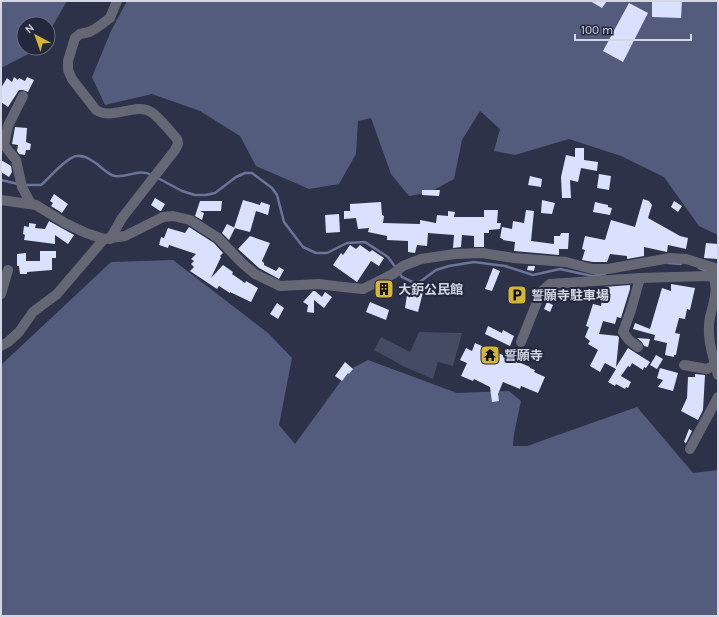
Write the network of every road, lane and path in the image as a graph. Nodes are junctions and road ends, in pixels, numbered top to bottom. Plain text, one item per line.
1 (117, 1) edge
2 (23, 96) dead end
3 (1, 200) edge
4 (31, 204) junction
5 (107, 239) junction
6 (632, 265) junction
7 (8, 270) dead end
8 (716, 273) edge
9 (638, 278) junction
10 (1, 294) edge
11 (1, 334) edge
12 (521, 342) dead end
13 (4, 344) edge
14 (638, 347) dead end
15 (684, 365) dead end
16 (717, 370) edge
17 (718, 396) edge
18 (690, 449) dead end

1 - 5 street
2 - 4 street
3 - 4 street
4 - 5 street
5 - 6 street
5 - 13 street
6 - 8 street
6 - 9 street
7 - 10 street
8 - 9 street
8 - 16 street
9 - 12 street
9 - 14 street
11 - 13 street
15 - 16 street
17 - 18 street

